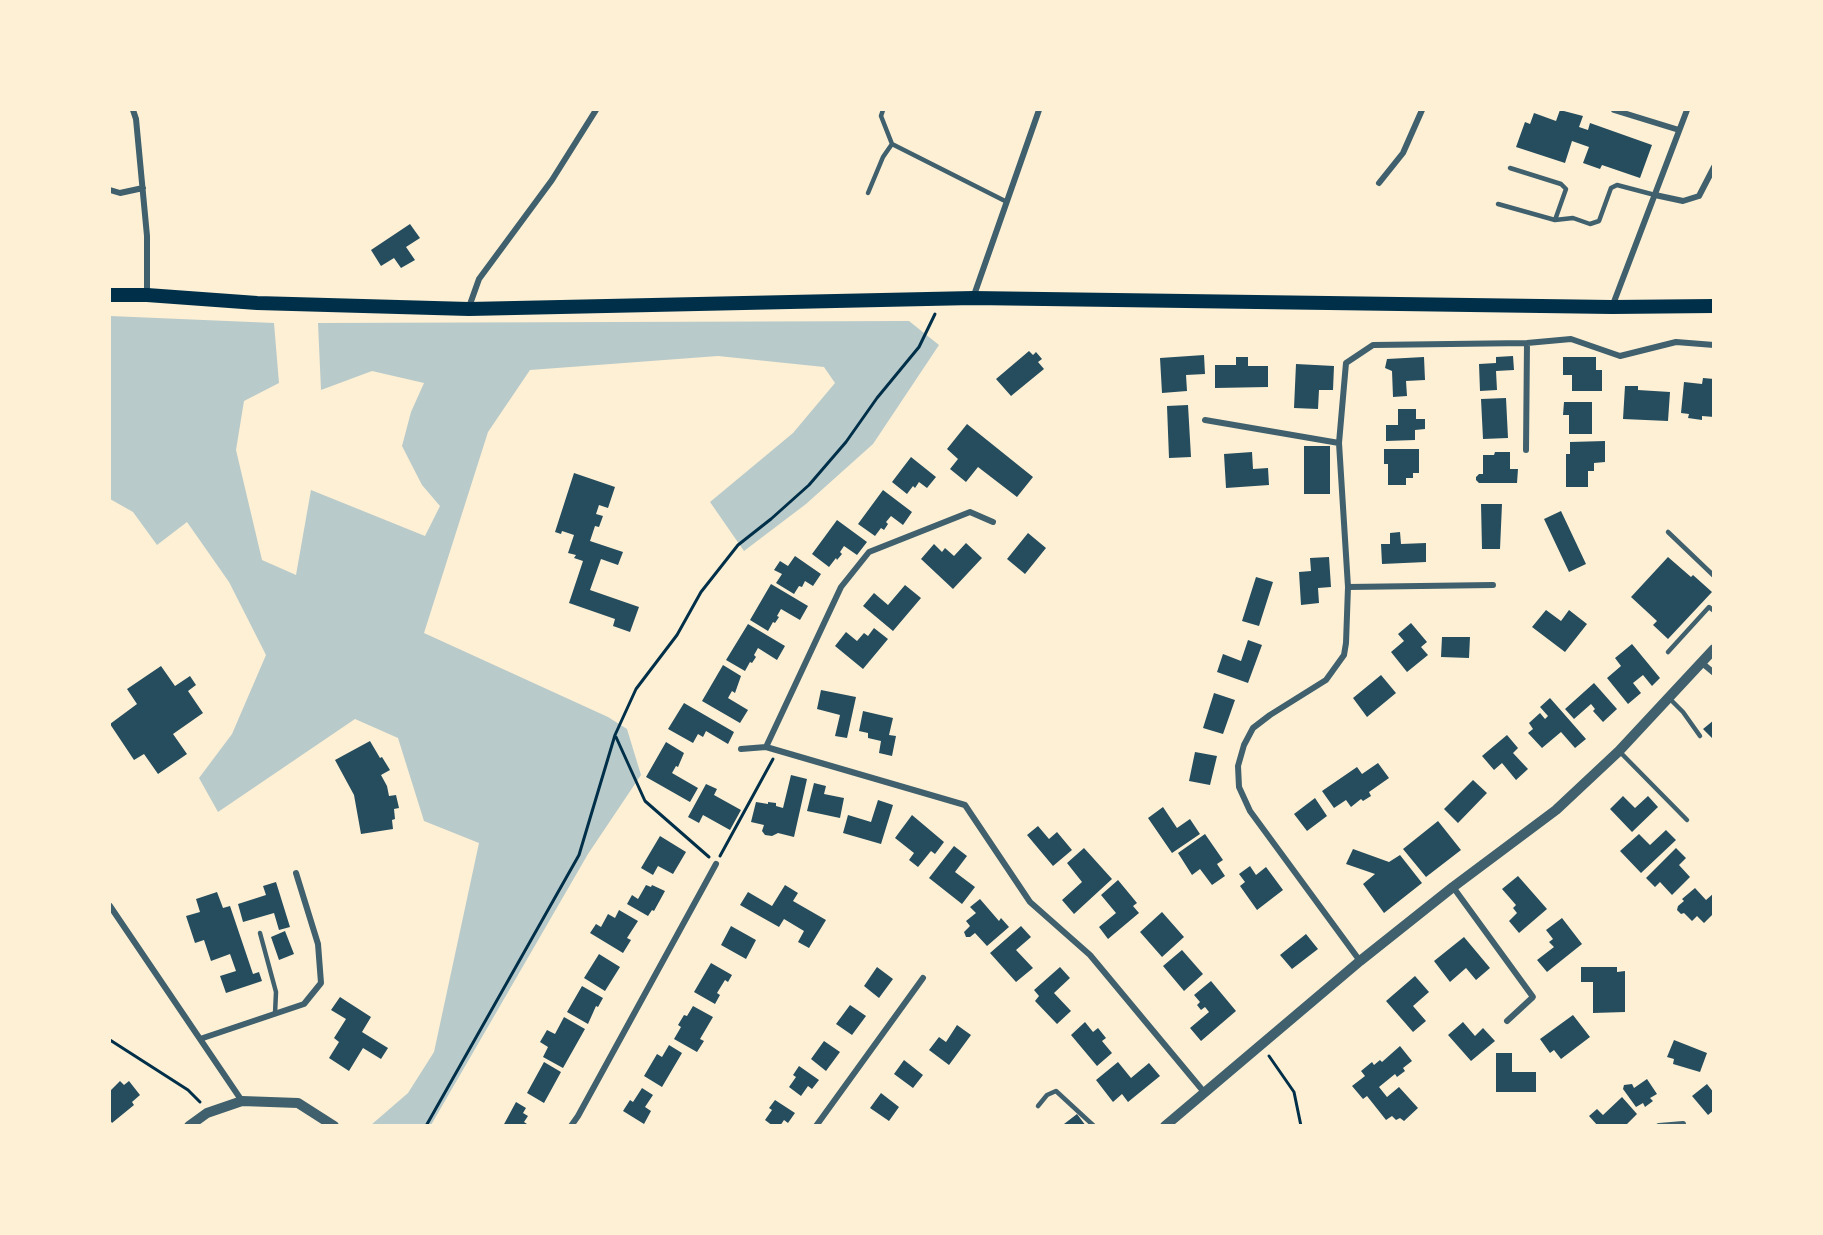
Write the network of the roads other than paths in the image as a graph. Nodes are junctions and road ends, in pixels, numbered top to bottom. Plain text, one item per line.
1 (133, 110) edge
2 (596, 110) edge
3 (883, 110) edge
4 (1039, 110) edge
5 (1422, 110) edge
6 (1614, 110) edge
7 (1687, 110) edge
8 (1679, 130) junction
9 (892, 144) junction
10 (1713, 167) edge
11 (1510, 168) dead end
12 (1379, 183) dead end
13 (142, 189) junction
14 (110, 190) edge
15 (868, 193) dead end
16 (1655, 195) junction
17 (1007, 202) junction
18 (1498, 204) dead end
19 (1555, 220) junction
20 (110, 295) edge
21 (147, 296) junction
22 (973, 298) junction
23 (1713, 306) edge
24 (1612, 308) junction
25 (469, 309) junction
26 (1527, 343) junction
27 (1713, 345) edge
28 (1205, 420) dead end
29 (1339, 442) junction
30 (1526, 450) dead end
31 (993, 522) dead end
32 (1668, 532) dead end
33 (1713, 576) edge
34 (1493, 585) dead end
35 (1348, 587) junction
36 (1712, 607) edge
37 (1713, 650) edge
38 (1668, 652) dead end
39 (1702, 663) junction
40 (1713, 673) edge
41 (1669, 698) junction
42 (1700, 736) dead end
43 (766, 747) junction
44 (741, 749) dead end
45 (1619, 751) junction
46 (1687, 820) dead end
47 (716, 864) road end
48 (296, 873) dead end
49 (1453, 887) junction
50 (110, 906) edge
51 (260, 933) dead end
52 (1360, 961) junction
53 (923, 978) dead end
54 (275, 1014) junction
55 (1507, 1021) dead end
56 (200, 1039) junction
57 (1204, 1092) junction
58 (242, 1101) junction
59 (1038, 1106) dead end
60 (1683, 1124) dead end
61 (189, 1125) edge
62 (334, 1125) edge
63 (571, 1125) edge
64 (816, 1125) edge
65 (1094, 1125) edge
66 (1165, 1125) edge
67 (1659, 1125) edge

1 - 13 street
2 - 25 street
3 - 9 lane
4 - 17 street
5 - 12 street
6 - 8 street
7 - 8 street
8 - 16 street
9 - 15 lane
9 - 17 lane
10 - 16 street
11 - 19 lane
13 - 14 street
13 - 21 street
16 - 19 lane
16 - 24 street
17 - 22 street
18 - 19 lane
20 - 21 highway
21 - 25 highway
22 - 24 highway
22 - 25 highway
23 - 24 highway
26 - 27 street
26 - 29 street
26 - 30 street
28 - 29 street
29 - 35 street
31 - 43 street
32 - 33 lane
34 - 35 street
35 - 52 street
36 - 38 lane
37 - 39 street
39 - 40 street
39 - 41 street
41 - 42 lane
41 - 45 street
43 - 44 street
43 - 57 street
45 - 46 lane
45 - 49 street
47 - 63 street
48 - 54 street
49 - 52 street
49 - 55 street
50 - 56 street
51 - 54 lane
52 - 57 street
53 - 64 street
54 - 56 street
56 - 58 street
57 - 66 street
58 - 61 street
58 - 62 street
59 - 65 lane
60 - 67 street

